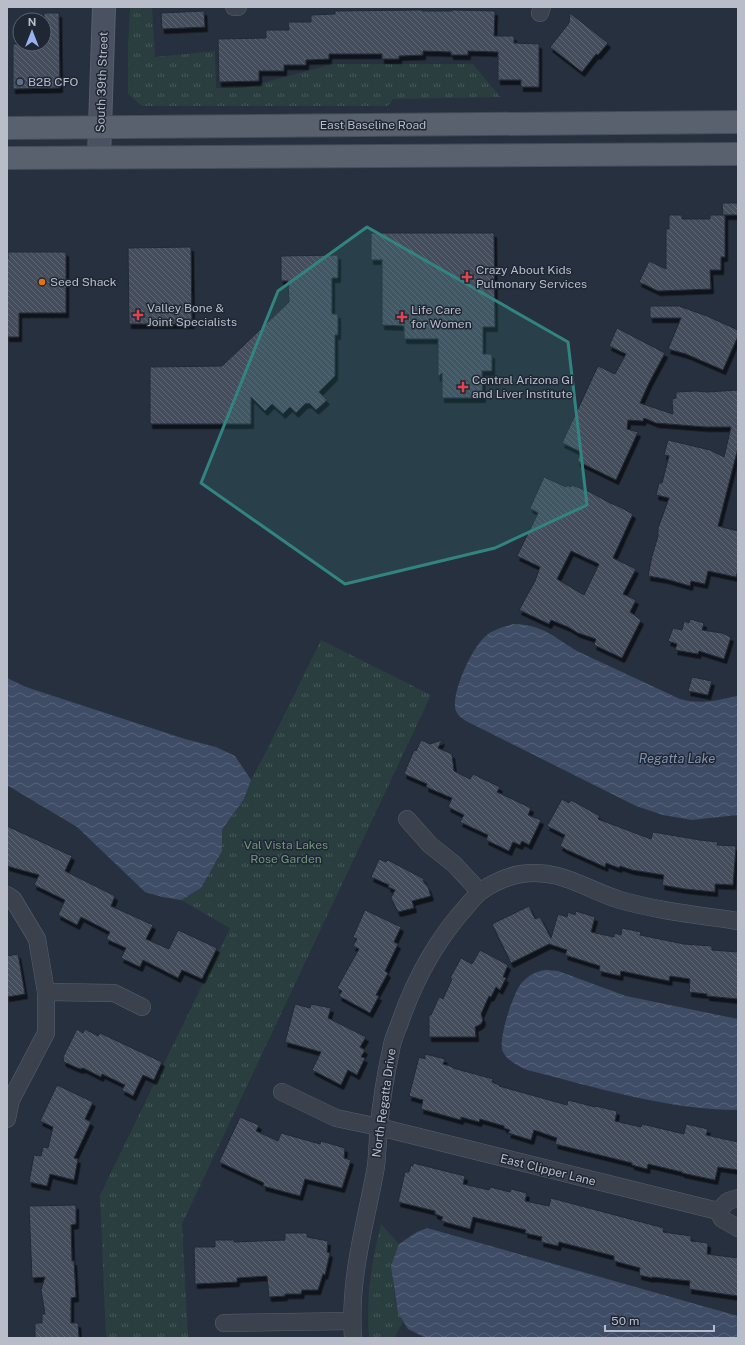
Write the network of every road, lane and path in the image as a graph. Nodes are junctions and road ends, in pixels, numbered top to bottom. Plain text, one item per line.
1 (104, 7) edge
2 (234, 7) edge
3 (238, 7) edge
4 (738, 122) edge
5 (100, 127) junction
6 (7, 128) edge
7 (738, 154) edge
8 (99, 157) junction
9 (7, 158) edge
10 (407, 819) dead end
11 (480, 892) junction
12 (7, 895) edge
13 (738, 921) edge
14 (46, 992) junction
15 (142, 1007) dead end
16 (282, 1092) dead end
17 (7, 1119) edge
18 (379, 1127) junction
19 (738, 1198) edge
20 (718, 1211) junction
21 (738, 1228) edge
22 (224, 1323) dead end
23 (353, 1330) edge

1 - 5 street, South 39th Street
2 - 3 street
4 - 5 main road, East Baseline Road
5 - 6 main road, East Baseline Road
5 - 8 street, South 39th Street
7 - 8 main road
8 - 9 main road
10 - 11 street
11 - 13 street, North Regatta Drive
11 - 18 street, North Regatta Drive
12 - 14 street
14 - 15 street
14 - 17 street
16 - 18 street, East Clipper Lane
18 - 20 street, East Clipper Lane
18 - 23 street, North Regatta Drive
19 - 20 street
20 - 21 street
22 - 23 street

